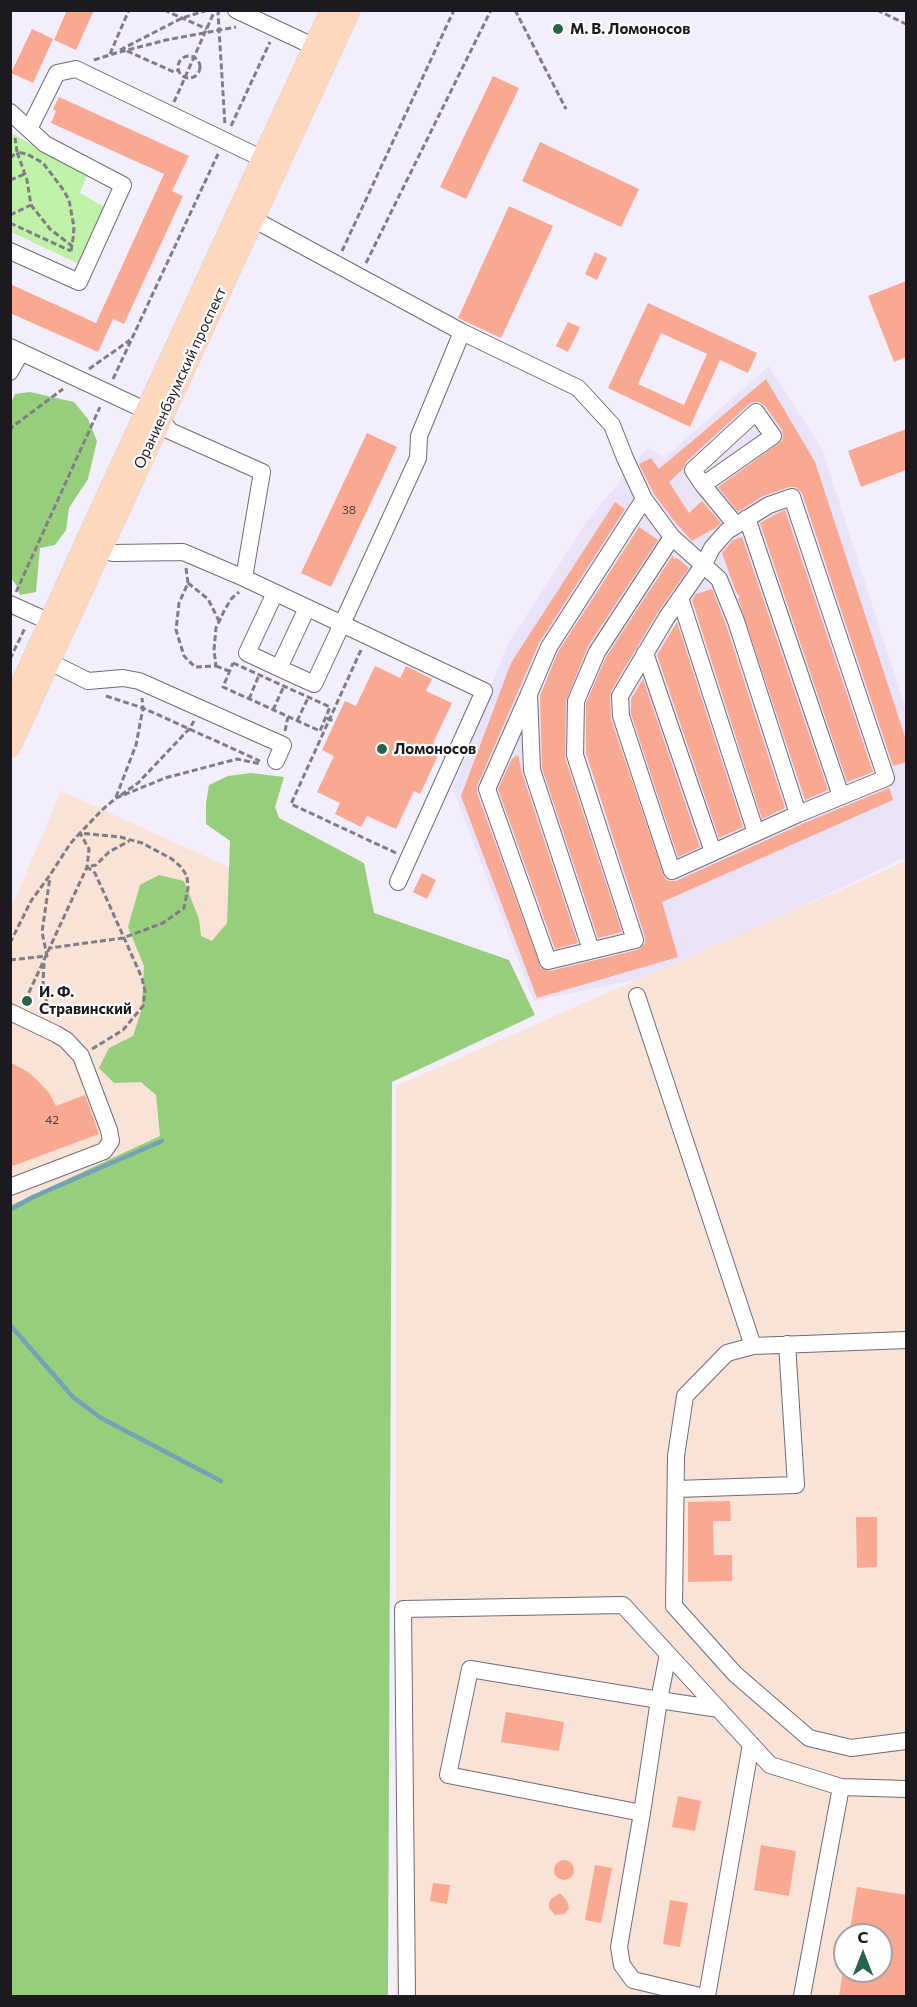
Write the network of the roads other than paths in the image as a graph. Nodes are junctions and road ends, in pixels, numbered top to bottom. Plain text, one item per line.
1 (236, 10) edge
2 (331, 10) edge
3 (350, 10) edge
4 (323, 51) junction
5 (10, 112) edge
6 (29, 129) junction
7 (271, 162) junction
8 (246, 216) junction
9 (10, 251) edge
10 (462, 332) junction
11 (16, 349) edge
12 (10, 372) edge
13 (154, 415) junction
14 (703, 485) junction
15 (644, 499) junction
16 (742, 522) junction
17 (672, 537) junction
18 (93, 546) junction
19 (704, 564) junction
20 (248, 580) junction
21 (275, 593) junction
22 (680, 598) junction
23 (11, 604) edge
24 (307, 608) junction
25 (50, 622) junction
26 (342, 624) junction
27 (645, 653) junction
28 (50, 662) junction
29 (279, 668) junction
30 (16, 683) edge
31 (529, 694) junction
32 (10, 709) edge
33 (10, 747) edge
34 (266, 762) road end
35 (841, 796) junction
36 (798, 814) junction
37 (756, 833) junction
38 (713, 852) junction
39 (398, 882) dead end
40 (591, 950) junction
41 (637, 996) dead end
42 (14, 1014) edge
43 (10, 1187) edge
44 (906, 1340) edge
45 (787, 1344) junction
46 (753, 1346) junction
47 (676, 1489) junction
48 (668, 1654) junction
49 (659, 1700) junction
50 (719, 1709) junction
51 (906, 1741) edge
52 (751, 1744) junction
53 (841, 1787) junction
54 (906, 1789) edge
55 (642, 1813) junction
56 (407, 1996) edge
57 (700, 1996) edge
58 (707, 1996) edge
59 (802, 1996) edge

1 - 4 lane
2 - 4 main road, Ораниенбаумский проспект
3 - 4 main road, Ораниенбаумский проспект
4 - 7 main road, Ораниенбаумский проспект
5 - 6 lane
6 - 7 lane
6 - 9 lane
7 - 8 main road, Ораниенбаумский проспект
8 - 10 lane
8 - 13 main road, Ораниенбаумский проспект
10 - 15 lane
10 - 26 lane
11 - 12 lane
11 - 13 lane
13 - 18 main road, Ораниенбаумский проспект
13 - 20 lane
14 - 14 lane
14 - 16 lane
15 - 17 lane
15 - 31 lane
16 - 19 lane
16 - 35 lane
16 - 35 lane
17 - 19 lane
17 - 40 lane
18 - 20 lane
18 - 25 main road, Ораниенбаумский проспект
18 - 28 main road, Ораниенбаумский проспект
19 - 22 lane
19 - 36 lane
20 - 21 lane
21 - 24 lane
21 - 29 lane
22 - 27 lane
22 - 37 lane
23 - 25 lane
24 - 26 lane
24 - 29 lane
25 - 30 main road, Ораниенбаумский проспект
26 - 29 lane
26 - 39 lane
27 - 38 lane
27 - 38 lane
28 - 33 main road, Ораниенбаумский проспект
28 - 34 lane
30 - 32 main road, Ораниенбаумский проспект
31 - 40 lane
31 - 40 lane
35 - 36 lane
36 - 37 lane
37 - 38 lane
41 - 46 lane
42 - 43 lane
44 - 45 lane
45 - 46 lane
45 - 47 lane
46 - 47 lane
47 - 51 lane
48 - 49 lane
48 - 50 lane
48 - 56 lane
49 - 50 lane
49 - 55 lane
49 - 55 lane
50 - 52 lane
52 - 53 lane
52 - 58 lane
53 - 54 lane
53 - 59 lane
55 - 57 lane

